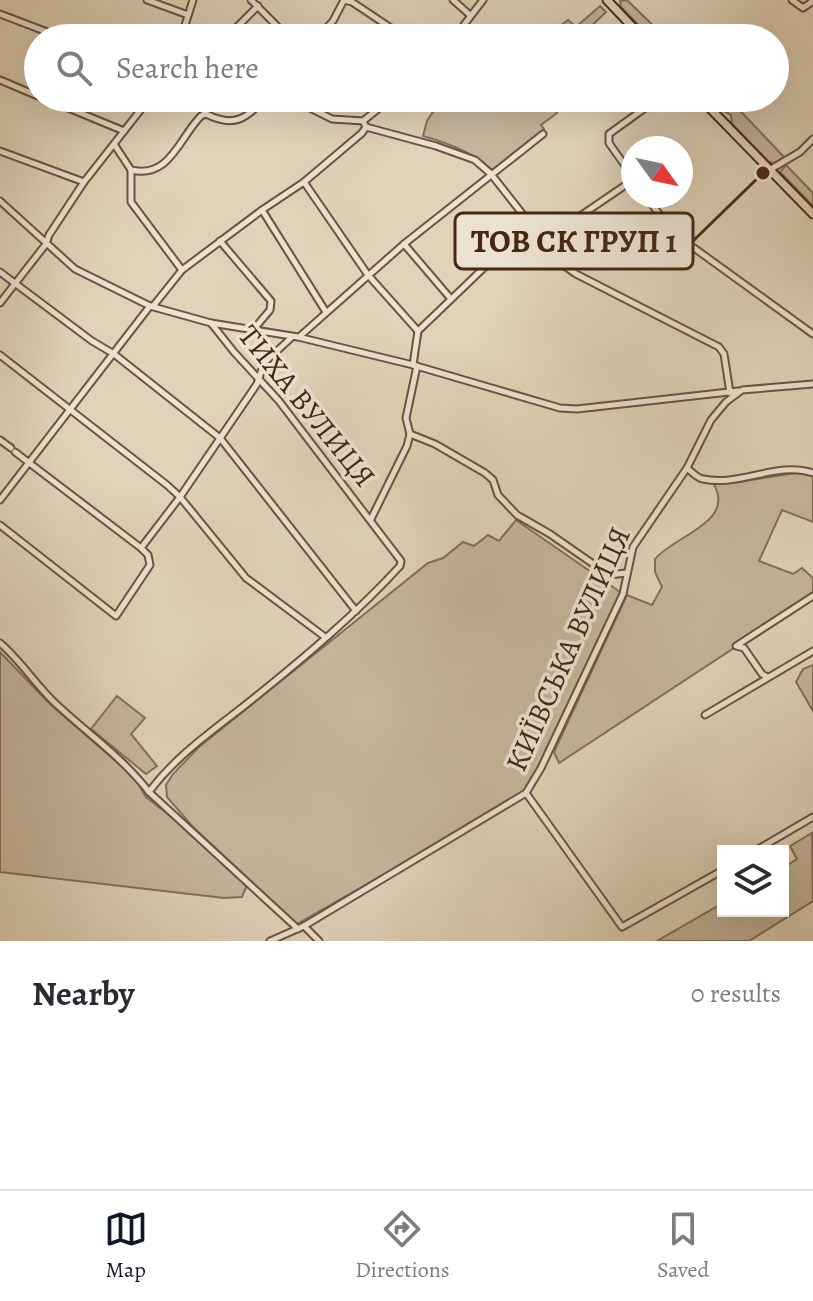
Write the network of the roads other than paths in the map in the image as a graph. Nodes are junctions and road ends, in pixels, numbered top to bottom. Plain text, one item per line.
1 (147, 0) edge
2 (193, 0) edge
3 (251, 0) edge
4 (344, 0) edge
5 (453, 0) edge
6 (483, 0) edge
7 (792, 0) edge
8 (610, 1) edge
9 (813, 1) edge
10 (258, 6) junction
11 (0, 14) edge
12 (188, 15) junction
13 (470, 15) junction
14 (26, 24) edge
15 (185, 24) edge
16 (240, 24) edge
17 (275, 24) edge
18 (330, 24) edge
19 (385, 24) edge
20 (464, 24) edge
21 (631, 24) edge
22 (0, 80) edge
23 (24, 90) edge
24 (78, 112) edge
25 (139, 112) edge
26 (252, 112) edge
27 (318, 112) edge
28 (377, 112) edge
29 (639, 112) edge
30 (714, 112) edge
31 (206, 114) joint
32 (364, 124) junction
33 (124, 131) junction
34 (543, 134) dead end
35 (813, 139) edge
36 (114, 144) junction
37 (0, 151) edge
38 (621, 160) edge
39 (771, 169) junction
40 (131, 170) junction
41 (491, 174) junction
42 (84, 182) junction
43 (304, 182) junction
44 (621, 186) edge
45 (0, 201) edge
46 (655, 208) edge
47 (262, 210) junction
48 (813, 214) edge
49 (220, 241) junction
50 (542, 242) junction
51 (46, 244) junction
52 (404, 244) junction
53 (182, 270) junction
54 (0, 272) edge
55 (368, 275) junction
56 (16, 283) junction
57 (451, 299) junction
58 (0, 303) edge
59 (152, 306) junction
60 (326, 312) junction
61 (211, 323) junction
62 (254, 329) junction
63 (418, 331) junction
64 (813, 334) edge
65 (295, 337) junction
66 (114, 354) junction
67 (0, 355) edge
68 (415, 365) junction
69 (257, 378) junction
70 (813, 384) edge
71 (742, 390) junction
72 (730, 393) junction
73 (70, 408) junction
74 (410, 434) junction
75 (220, 438) junction
76 (0, 440) edge
77 (27, 462) junction
78 (687, 468) junction
79 (813, 473) edge
80 (180, 497) junction
81 (0, 500) edge
82 (371, 519) junction
83 (0, 525) edge
84 (141, 548) junction
85 (626, 573) junction
86 (813, 596) edge
87 (356, 611) junction
88 (325, 637) junction
89 (0, 643) edge
90 (813, 651) edge
91 (767, 677) junction
92 (705, 715) dead end
93 (149, 792) junction
94 (526, 793) junction
95 (812, 820) edge
96 (766, 845) edge
97 (717, 873) edge
98 (301, 928) junction
99 (270, 941) edge
100 (319, 941) edge

1 - 12 street
2 - 12 street
3 - 10 street
4 - 18 street
4 - 19 street
5 - 13 street
6 - 13 street
7 - 9 street
8 - 21 main road
10 - 16 street
10 - 17 street
11 - 14 street
12 - 15 street
13 - 20 street
22 - 23 street
24 - 33 street
25 - 33 street
26 - 31 street
27 - 32 street
28 - 32 street
29 - 38 street
30 - 39 main road
31 - 40 street
32 - 41 street
32 - 43 street
33 - 36 street
34 - 41 street
35 - 39 street
36 - 40 street
36 - 42 street
37 - 42 street
39 - 48 main road
40 - 53 street
41 - 50 street
41 - 52 street
42 - 51 street
43 - 47 street
43 - 55 street
44 - 50 street
45 - 51 street
46 - 64 street
47 - 49 street
47 - 60 street
49 - 53 street
49 - 62 street
50 - 57 street
50 - 72 street
51 - 56 street
51 - 59 street
52 - 55 street
52 - 57 street
53 - 59 street
54 - 56 street
55 - 60 street
55 - 63 street
56 - 58 street
56 - 66 street
57 - 63 street
59 - 61 street
59 - 66 street
60 - 65 street
61 - 62 street
61 - 69 street, ТИХА ВУЛИЦЯ
62 - 65 street
63 - 68 street
65 - 68 street
65 - 69 street
66 - 73 street
66 - 75 street
67 - 73 street
68 - 72 street
68 - 74 street, ТИХА ВУЛИЦЯ
69 - 75 street
69 - 82 street, ТИХА ВУЛИЦЯ
70 - 71 street
71 - 72 street
71 - 78 street, КИЇВСЬКА ВУЛИЦЯ
73 - 77 street
73 - 80 street
74 - 82 street, ТИХА ВУЛИЦЯ
74 - 85 street, ТИХА ВУЛИЦЯ
75 - 80 street
75 - 87 street
76 - 77 street
77 - 81 street
77 - 84 street
78 - 79 street
78 - 85 street, КИЇВСЬКА ВУЛИЦЯ
80 - 84 street
80 - 88 street
82 - 87 street
83 - 84 street
85 - 94 street, КИЇВСЬКА ВУЛИЦЯ
86 - 91 street
87 - 88 street
88 - 93 street
89 - 93 street
90 - 91 street
91 - 92 street
93 - 98 street
94 - 97 street
94 - 98 street, КИЇВСЬКА ВУЛИЦЯ
95 - 96 street
98 - 99 street, КИЇВСЬКА ВУЛИЦЯ
98 - 100 street

